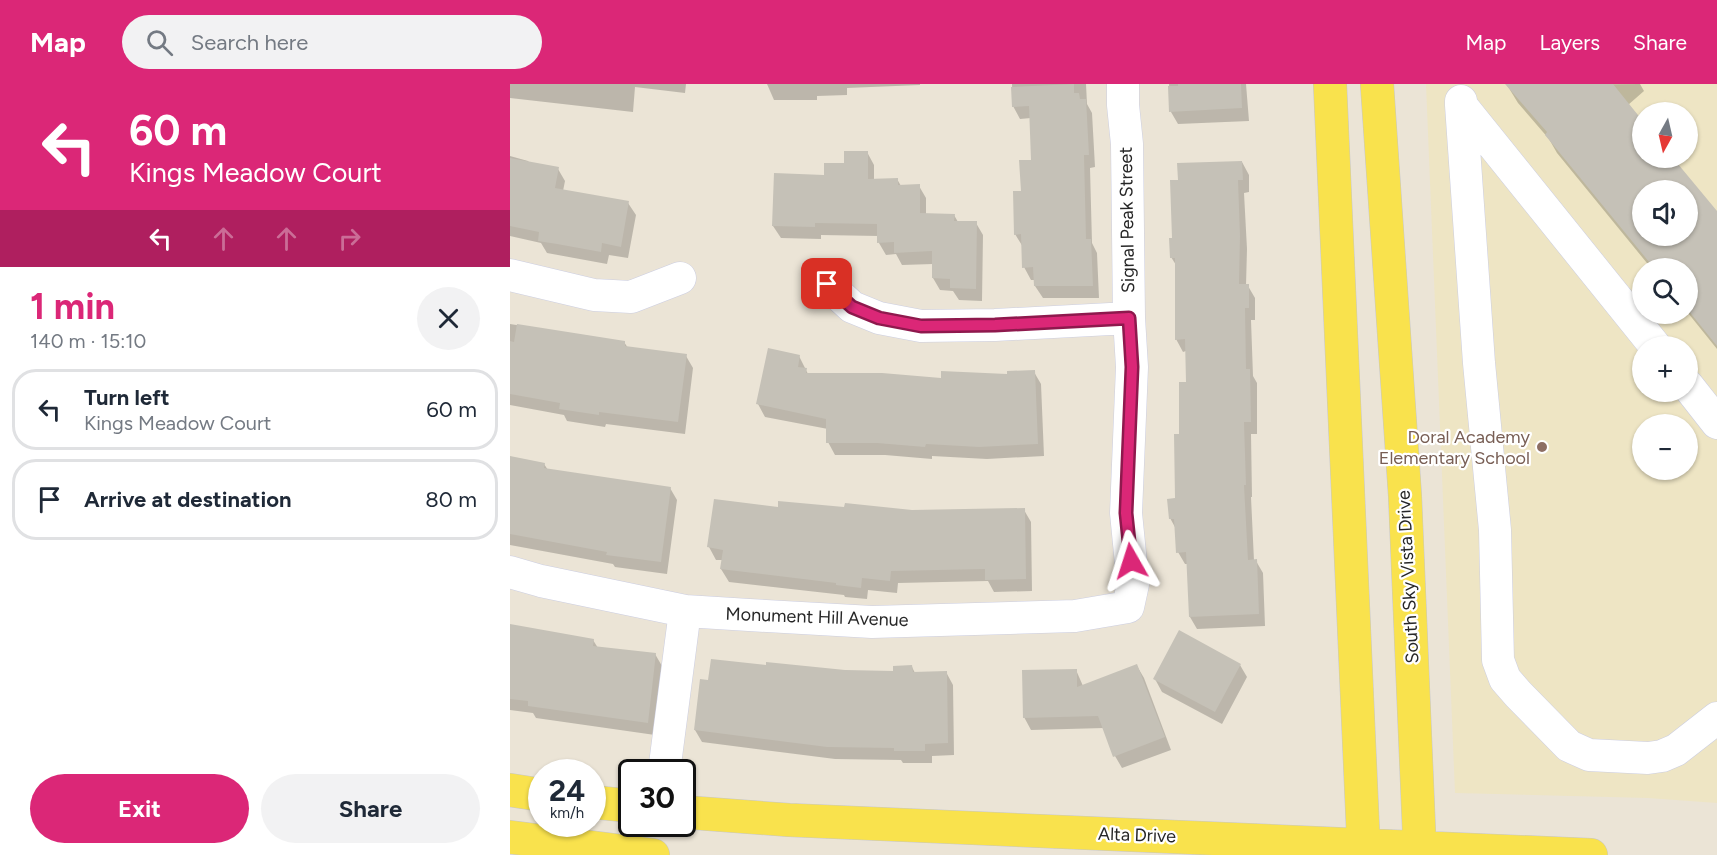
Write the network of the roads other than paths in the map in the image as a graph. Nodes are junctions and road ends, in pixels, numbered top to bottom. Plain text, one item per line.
1 (1123, 84) edge
2 (1330, 84) edge
3 (1377, 84) edge
4 (1460, 95) edge
5 (510, 275) edge
6 (680, 278) dead end
7 (827, 284) dead end
8 (1129, 318) junction
9 (1647, 336) edge
10 (1698, 399) edge
11 (1717, 423) edge
12 (510, 573) edge
13 (1128, 607) joint
14 (685, 611) junction
15 (1717, 718) edge
16 (666, 759) edge
17 (510, 790) edge
18 (528, 793) edge
19 (696, 813) edge
20 (510, 837) edge
21 (1363, 850) edge
22 (1420, 852) edge
23 (652, 855) edge
24 (1592, 855) edge

1 - 8 street, Signal Peak Street
2 - 21 main road
3 - 22 main road, South Sky Vista Drive
4 - 9 street
4 - 15 street
5 - 6 street
7 - 8 street
8 - 13 street, Signal Peak Street
10 - 11 street
12 - 14 street, Monument Hill Avenue
13 - 14 street, Monument Hill Avenue
14 - 16 street
17 - 18 main road
19 - 21 main road, Alta Drive
20 - 23 main road
21 - 22 main road, Alta Drive
22 - 24 main road, Alta Drive

